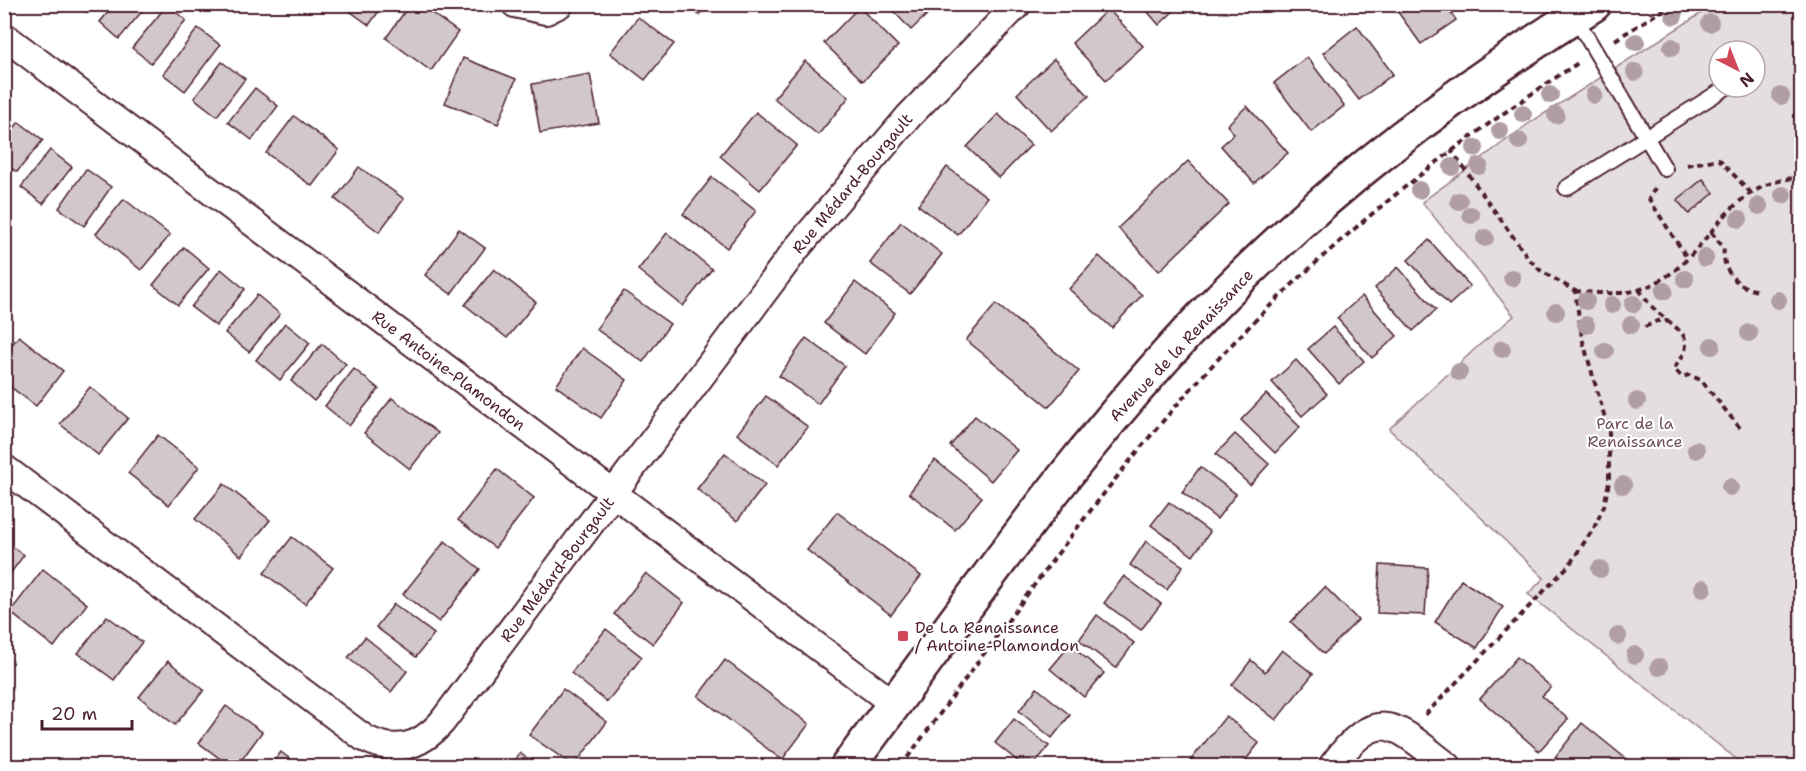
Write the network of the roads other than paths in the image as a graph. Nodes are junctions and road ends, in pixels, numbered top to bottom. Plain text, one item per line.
1 (515, 4) edge
2 (560, 4) edge
3 (1018, 4) edge
4 (1585, 11) edge
5 (4, 36) edge
6 (1708, 99) edge
7 (1646, 138) junction
8 (1665, 169) road end
9 (1566, 188) dead end
10 (4, 468) edge
11 (614, 493) junction
12 (894, 704) junction
13 (848, 766) edge
14 (1332, 766) edge
15 (1448, 766) edge

1 - 2 street
3 - 11 street, Rue Médard-Bourgault
4 - 7 lane
4 - 12 street, Avenue de la Renaissance
5 - 11 street, Rue Antoine-Plamondon
6 - 7 lane
7 - 8 lane
7 - 9 lane
10 - 11 street, Rue Médard-Bourgault
11 - 12 street, Rue Antoine-Plamondon
12 - 13 street, Avenue de la Renaissance
14 - 15 street

